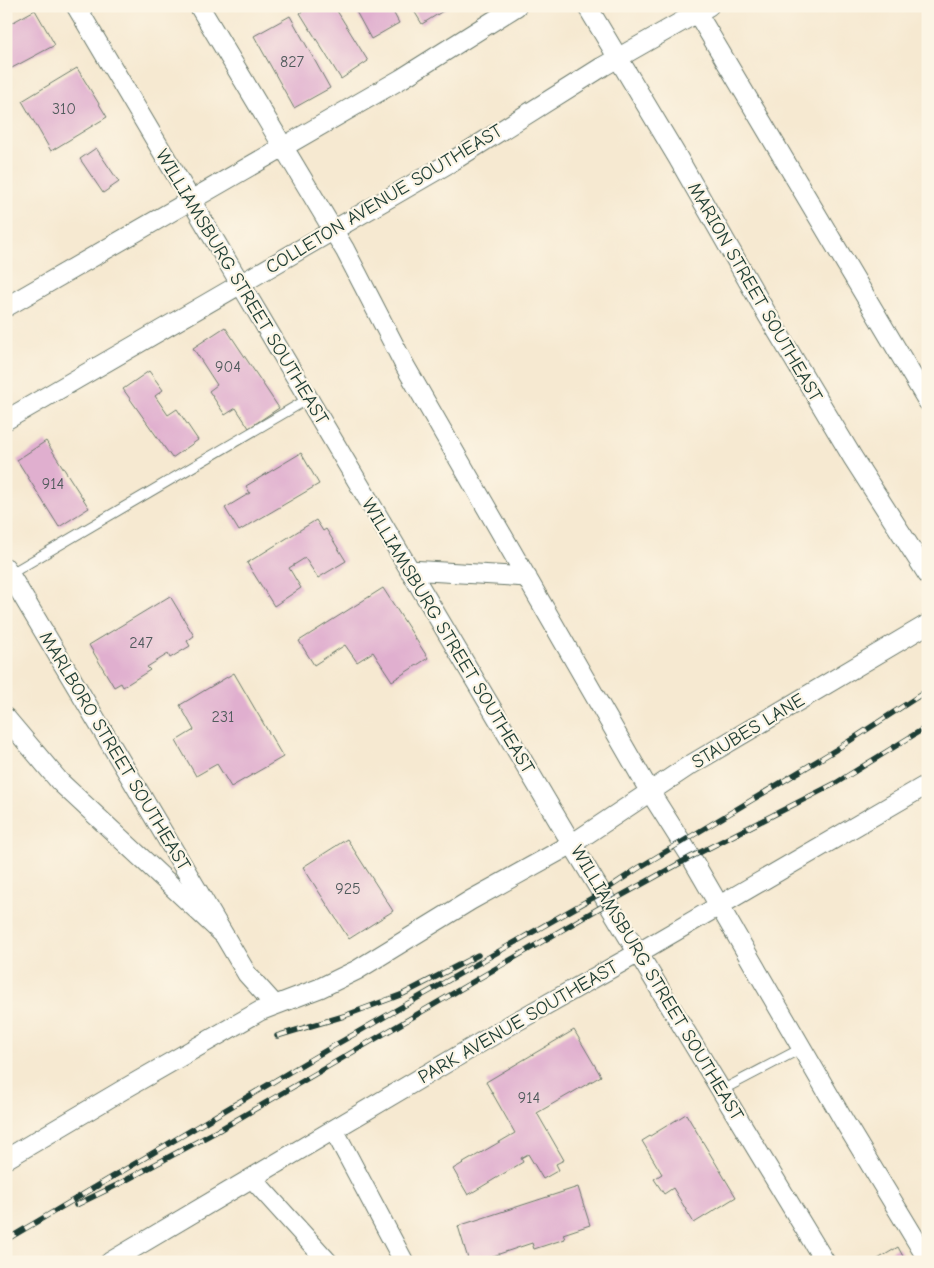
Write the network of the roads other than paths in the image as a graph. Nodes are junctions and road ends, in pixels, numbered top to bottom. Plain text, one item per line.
1 (76, 6) edge
2 (199, 6) edge
3 (517, 6) edge
4 (586, 6) edge
5 (700, 8) edge
6 (618, 58) junction
7 (284, 148) junction
8 (191, 201) junction
9 (333, 231) junction
10 (240, 285) junction
11 (6, 307) edge
12 (308, 399) junction
13 (928, 402) edge
14 (6, 420) edge
15 (409, 570) junction
16 (8, 571) edge
17 (928, 575) edge
18 (527, 577) junction
19 (928, 624) edge
20 (6, 718) edge
21 (928, 784) edge
22 (650, 792) junction
23 (572, 844) junction
24 (720, 906) junction
25 (224, 935) junction
26 (638, 953) junction
27 (275, 1005) junction
28 (802, 1048) junction
29 (722, 1090) junction
30 (334, 1130) junction
31 (6, 1159) edge
32 (252, 1178) junction
33 (928, 1260) edge
34 (110, 1262) edge
35 (328, 1262) edge
36 (404, 1262) edge
37 (825, 1262) edge

1 - 8 street, WILLIAMSBURG STREET SOUTHEAST
2 - 7 street
3 - 7 street
4 - 6 street, MARION STREET SOUTHEAST
5 - 6 street, COLLETON AVENUE SOUTHEAST
5 - 13 street
6 - 9 street, COLLETON AVENUE SOUTHEAST
6 - 17 street, MARION STREET SOUTHEAST
7 - 8 street
7 - 9 street
8 - 10 street, WILLIAMSBURG STREET SOUTHEAST
8 - 11 street
9 - 10 street, COLLETON AVENUE SOUTHEAST
9 - 18 street
10 - 12 street, WILLIAMSBURG STREET SOUTHEAST
10 - 14 street, COLLETON AVENUE SOUTHEAST
12 - 15 street, WILLIAMSBURG STREET SOUTHEAST
12 - 16 lane
15 - 18 street
15 - 23 street, WILLIAMSBURG STREET SOUTHEAST
16 - 25 street, MARLBORO STREET SOUTHEAST
18 - 22 street
19 - 22 street, STAUBES LANE
20 - 25 street, MARLBORO STREET SOUTHEAST
21 - 24 street, PARK AVENUE SOUTHEAST
22 - 23 street, STAUBES LANE
22 - 24 street
23 - 26 street, WILLIAMSBURG STREET SOUTHEAST
23 - 27 street
24 - 26 street, PARK AVENUE SOUTHEAST
24 - 28 street
25 - 27 street, MARLBORO STREET SOUTHEAST
26 - 29 street, WILLIAMSBURG STREET SOUTHEAST
26 - 30 street, PARK AVENUE SOUTHEAST
27 - 31 street
28 - 29 lane
28 - 33 street
29 - 37 street, WILLIAMSBURG STREET SOUTHEAST
30 - 32 street, PARK AVENUE SOUTHEAST
30 - 36 street
32 - 34 street, PARK AVENUE SOUTHEAST
32 - 35 street

